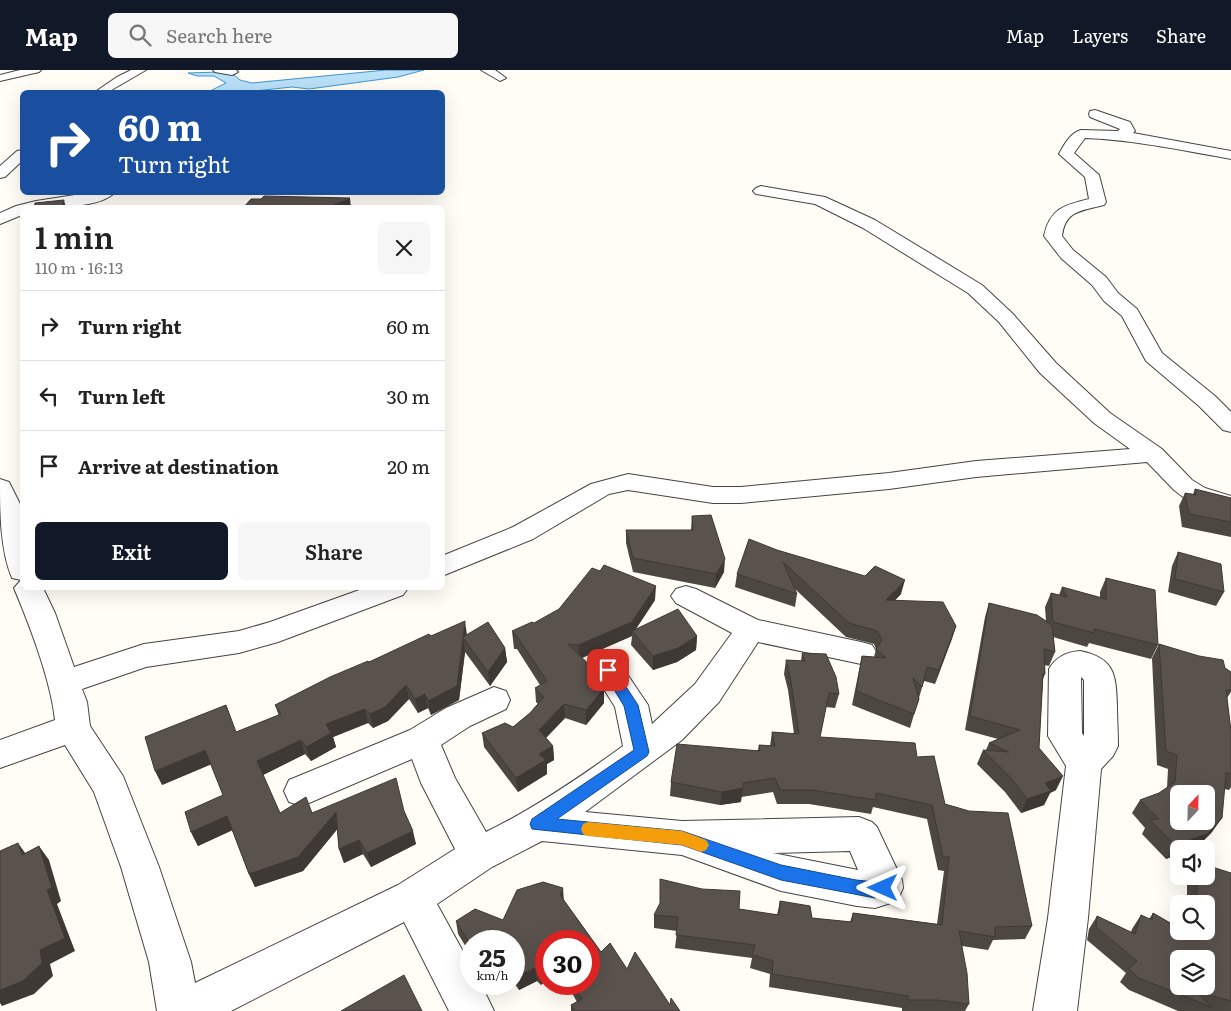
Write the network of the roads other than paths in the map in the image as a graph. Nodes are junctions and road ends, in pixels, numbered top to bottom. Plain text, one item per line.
1 (35, 70) edge
2 (140, 70) edge
3 (219, 70) edge
4 (487, 70) edge
5 (232, 72) dead end
6 (0, 78) edge
7 (500, 78) dead end
8 (105, 90) edge
9 (1095, 114) dead end
10 (1117, 135) junction
11 (1231, 155) edge
12 (20, 156) edge
13 (0, 174) edge
14 (761, 191) dead end
15 (101, 195) edge
16 (50, 205) edge
17 (20, 210) edge
18 (0, 219) edge
19 (1231, 426) edge
20 (1153, 454) junction
21 (0, 487) edge
22 (1231, 504) edge
23 (13, 558) edge
24 (445, 566) edge
25 (30, 590) edge
26 (388, 590) edge
27 (686, 596) dead end
28 (750, 629) junction
29 (862, 653) dead end
30 (608, 670) dead end
31 (62, 684) junction
32 (494, 700) dead end
33 (72, 728) junction
34 (422, 740) junction
35 (642, 752) junction
36 (0, 754) edge
37 (1084, 764) dead end
38 (302, 791) dead end
39 (538, 824) junction
40 (682, 838) dead end
41 (478, 855) junction
42 (412, 898) junction
43 (179, 1011) edge
44 (184, 1011) edge
45 (472, 1011) edge
46 (1054, 1011) edge

1 - 6 street
2 - 8 street
3 - 5 street
4 - 7 street
9 - 10 street
10 - 11 street
10 - 19 street
12 - 13 street
14 - 20 street
15 - 16 street
17 - 18 street
20 - 22 street
20 - 24 street
21 - 23 street
25 - 31 street
26 - 31 street
27 - 28 street
28 - 29 street
28 - 35 street
30 - 35 street
31 - 33 street
32 - 34 street
33 - 36 street
33 - 43 street
34 - 38 street
34 - 41 street
35 - 39 street
37 - 46 street
39 - 40 street
39 - 41 street
41 - 42 street
42 - 44 street
42 - 45 street

